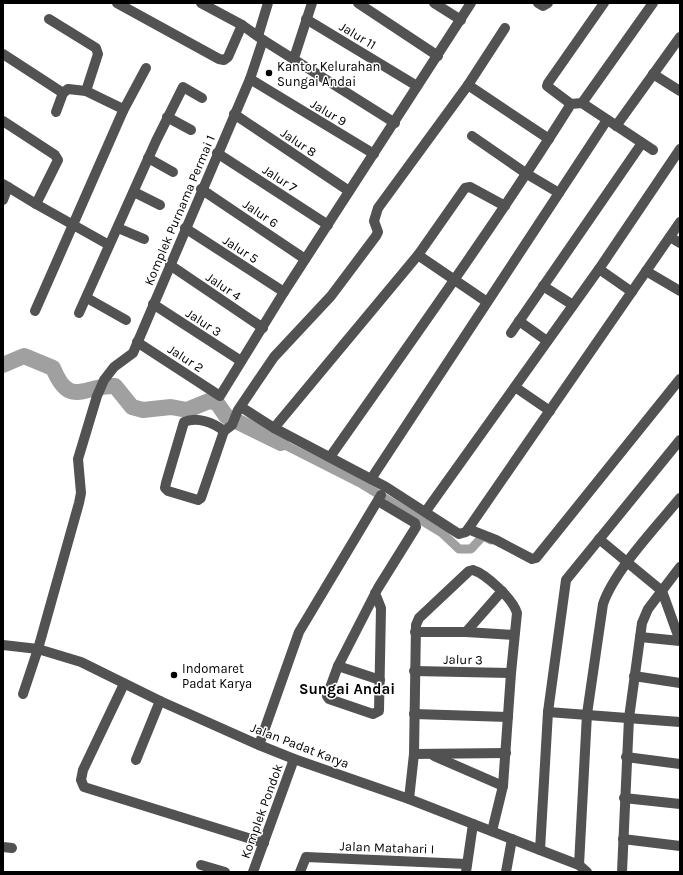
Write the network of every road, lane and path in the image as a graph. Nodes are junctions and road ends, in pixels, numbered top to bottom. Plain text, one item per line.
1 (117, 3) edge
2 (201, 3) edge
3 (268, 3) edge
4 (312, 3) edge
5 (358, 3) edge
6 (434, 3) edge
7 (471, 3) edge
8 (538, 3) edge
9 (548, 3) edge
10 (604, 3) edge
11 (653, 3) edge
12 (49, 19) dead end
13 (306, 19) junction
14 (461, 20) junction
15 (242, 25) junction
16 (505, 28) dead end
17 (680, 37) edge
18 (261, 38) junction
19 (3, 54) edge
20 (438, 56) junction
21 (294, 58) junction
22 (146, 68) dead end
23 (654, 74) junction
24 (250, 79) junction
25 (468, 85) junction
26 (417, 86) junction
27 (86, 91) junction
28 (680, 92) edge
29 (63, 93) junction
30 (202, 98) dead end
31 (582, 103) junction
32 (570, 104) junction
33 (123, 111) junction
34 (56, 112) dead end
35 (234, 114) junction
36 (167, 117) junction
37 (607, 120) junction
38 (3, 121) edge
39 (395, 123) junction
40 (616, 126) junction
41 (191, 130) dead end
42 (472, 136) dead end
43 (549, 139) junction
44 (642, 143) junction
45 (680, 149) edge
46 (652, 150) dead end
47 (217, 153) junction
48 (374, 154) junction
49 (148, 158) junction
50 (173, 172) dead end
51 (526, 174) junction
52 (5, 185) edge
53 (201, 189) junction
54 (349, 191) junction
55 (134, 192) junction
56 (559, 193) junction
57 (3, 200) edge
58 (36, 204) junction
59 (160, 205) dead end
60 (505, 206) junction
61 (680, 222) edge
62 (73, 225) junction
63 (328, 225) junction
64 (118, 228) junction
65 (185, 228) junction
66 (670, 237) junction
67 (144, 239) dead end
68 (680, 243) edge
69 (109, 245) junction
70 (418, 255) junction
71 (305, 259) junction
72 (170, 265) junction
73 (599, 270) junction
74 (646, 271) junction
75 (454, 280) junction
76 (543, 286) junction
77 (680, 291) edge
78 (284, 292) junction
79 (632, 292) junction
80 (87, 298) junction
81 (487, 302) junction
82 (154, 304) junction
83 (573, 306) junction
84 (35, 311) dead end
85 (79, 313) dead end
86 (126, 320) dead end
87 (519, 321) junction
88 (263, 328) junction
89 (511, 332) dead end
90 (547, 341) junction
91 (137, 342) junction
92 (241, 361) junction
93 (680, 379) edge
94 (515, 386) junction
95 (239, 411) junction
96 (550, 411) junction
97 (228, 428) junction
98 (274, 428) junction
99 (680, 440) edge
100 (330, 457) junction
101 (371, 478) junction
102 (381, 495) junction
103 (680, 498) edge
104 (426, 511) junction
105 (468, 529) junction
106 (599, 539) junction
107 (628, 562) junction
108 (680, 567) edge
109 (502, 591) junction
110 (662, 591) junction
111 (375, 593) junction
112 (415, 632) junction
113 (466, 632) junction
114 (514, 635) junction
115 (640, 637) junction
116 (680, 641) edge
117 (3, 645) edge
118 (38, 649) junction
119 (338, 666) junction
120 (414, 671) junction
121 (511, 673) junction
122 (634, 676) junction
123 (380, 680) junction
124 (680, 683) edge
125 (124, 684) junction
126 (23, 694) dead end
127 (160, 702) junction
128 (548, 712) junction
129 (414, 714) junction
130 (587, 714) junction
131 (508, 717) junction
132 (629, 718) junction
133 (680, 722) edge
134 (259, 745) junction
135 (506, 753) junction
136 (414, 754) junction
137 (430, 754) junction
138 (626, 757) junction
139 (294, 759) junction
140 (136, 760) dead end
141 (680, 764) edge
142 (503, 786) junction
143 (624, 798) junction
144 (409, 799) junction
145 (680, 804) edge
146 (473, 824) junction
147 (492, 832) junction
148 (512, 839) junction
149 (623, 839) junction
150 (264, 843) junction
151 (680, 846) edge
152 (540, 850) junction
153 (200, 865) dead end
154 (579, 865) junction
155 (466, 868) edge
156 (225, 872) edge
157 (253, 872) edge
158 (300, 872) edge
159 (506, 872) edge
160 (587, 872) edge
161 (622, 872) edge

1 - 15 street
2 - 15 street
3 - 18 street, Komplek Purnama Permai 1
4 - 13 street
5 - 20 street
6 - 14 street
7 - 14 street
8 - 9 street
10 - 32 street
11 - 31 street
12 - 27 street
13 - 21 street
13 - 26 street, Jalur 11
14 - 20 street
15 - 18 street
16 - 25 street
17 - 23 street
18 - 21 street
18 - 24 street, Komplek Purnama Permai 1
19 - 29 street
20 - 26 street
21 - 39 street
22 - 33 street
23 - 28 street
23 - 40 street
24 - 35 street, Komplek Purnama Permai 1
24 - 48 street, Jalur 9
25 - 43 street
25 - 95 street
26 - 39 street
27 - 29 street
27 - 33 street
29 - 34 street
30 - 36 street
31 - 32 street
31 - 37 street
32 - 43 street
33 - 62 street
35 - 47 street, Komplek Purnama Permai 1
35 - 54 street, Jalur 8
36 - 41 street
36 - 49 street
37 - 40 street
37 - 56 street
38 - 58 street
39 - 48 street
40 - 44 street
42 - 51 street
43 - 51 street
44 - 46 street
44 - 76 street
45 - 73 street
47 - 53 street, Komplek Purnama Permai 1
47 - 63 street, Jalur 7
48 - 54 street
49 - 50 street
49 - 55 street
51 - 56 street
51 - 60 street
52 - 57 street
52 - 58 street
53 - 65 street, Komplek Purnama Permai 1
53 - 71 street, Jalur 6
54 - 63 street
55 - 59 street
55 - 64 street
56 - 81 street
58 - 62 street
60 - 70 street
60 - 75 street
61 - 66 street
62 - 69 street
62 - 84 street
63 - 71 street
64 - 67 street
64 - 69 street
65 - 72 street, Komplek Purnama Permai 1
65 - 78 street, Jalur 5
66 - 68 street
66 - 74 street
69 - 80 street
70 - 75 street
70 - 98 street
71 - 78 street
72 - 82 street, Komplek Purnama Permai 1
72 - 88 street, Jalur 4
73 - 79 street
73 - 83 street
74 - 77 street
74 - 79 street
75 - 81 street
75 - 100 street
76 - 83 street
76 - 87 street
78 - 88 street
79 - 96 street
80 - 85 street
80 - 86 street
81 - 101 street
82 - 91 street, Komplek Purnama Permai 1
82 - 92 street, Jalur 3
83 - 90 street
87 - 89 street
87 - 90 street
88 - 92 street
90 - 94 street
91 - 92 street, Jalur 2
91 - 118 street, Komplek Purnama Permai 1
93 - 105 street
94 - 96 street
94 - 104 street
95 - 97 street
95 - 98 street
96 - 105 street
97 - 97 street
98 - 100 street
99 - 106 street
100 - 101 street
101 - 102 street
102 - 104 street
102 - 111 street
102 - 134 street
103 - 107 street
104 - 105 street
106 - 107 street
106 - 128 street
107 - 110 street
107 - 130 street
108 - 110 street
109 - 112 street
109 - 113 street
109 - 114 street
110 - 115 street
110 - 116 street
111 - 119 street
111 - 123 street
112 - 113 street
112 - 120 street
113 - 114 street
114 - 121 street
115 - 116 street
115 - 122 street
117 - 118 street, Jalan Padat Karya
118 - 125 street, Jalan Padat Karya
118 - 126 street
119 - 123 street
119 - 123 street
120 - 121 street, Jalur 3
120 - 129 street
121 - 131 street
122 - 124 street
122 - 132 street
125 - 127 street, Jalan Padat Karya
125 - 150 street
127 - 134 street, Jalan Padat Karya
127 - 140 street
128 - 130 street
128 - 152 street
129 - 131 street
129 - 136 street
130 - 132 street
130 - 154 street
131 - 135 street
132 - 133 street
132 - 138 street
134 - 139 street, Jalan Padat Karya
135 - 137 street
135 - 142 street
136 - 137 street
136 - 144 street
137 - 142 street
138 - 141 street
138 - 143 street
139 - 144 street, Jalan Padat Karya
139 - 150 street, Komplek Pondok
142 - 147 street
143 - 145 street
143 - 149 street
144 - 146 street, Jalan Padat Karya
146 - 147 street, Jalan Padat Karya
146 - 155 street
147 - 148 street, Jalan Padat Karya
148 - 152 street, Jalan Padat Karya
148 - 159 street
149 - 151 street
149 - 161 street
150 - 157 street, Komplek Pondok
152 - 154 street, Jalan Padat Karya
153 - 156 street
154 - 160 street, Jalan Padat Karya
155 - 158 street, Jalan Matahari I

